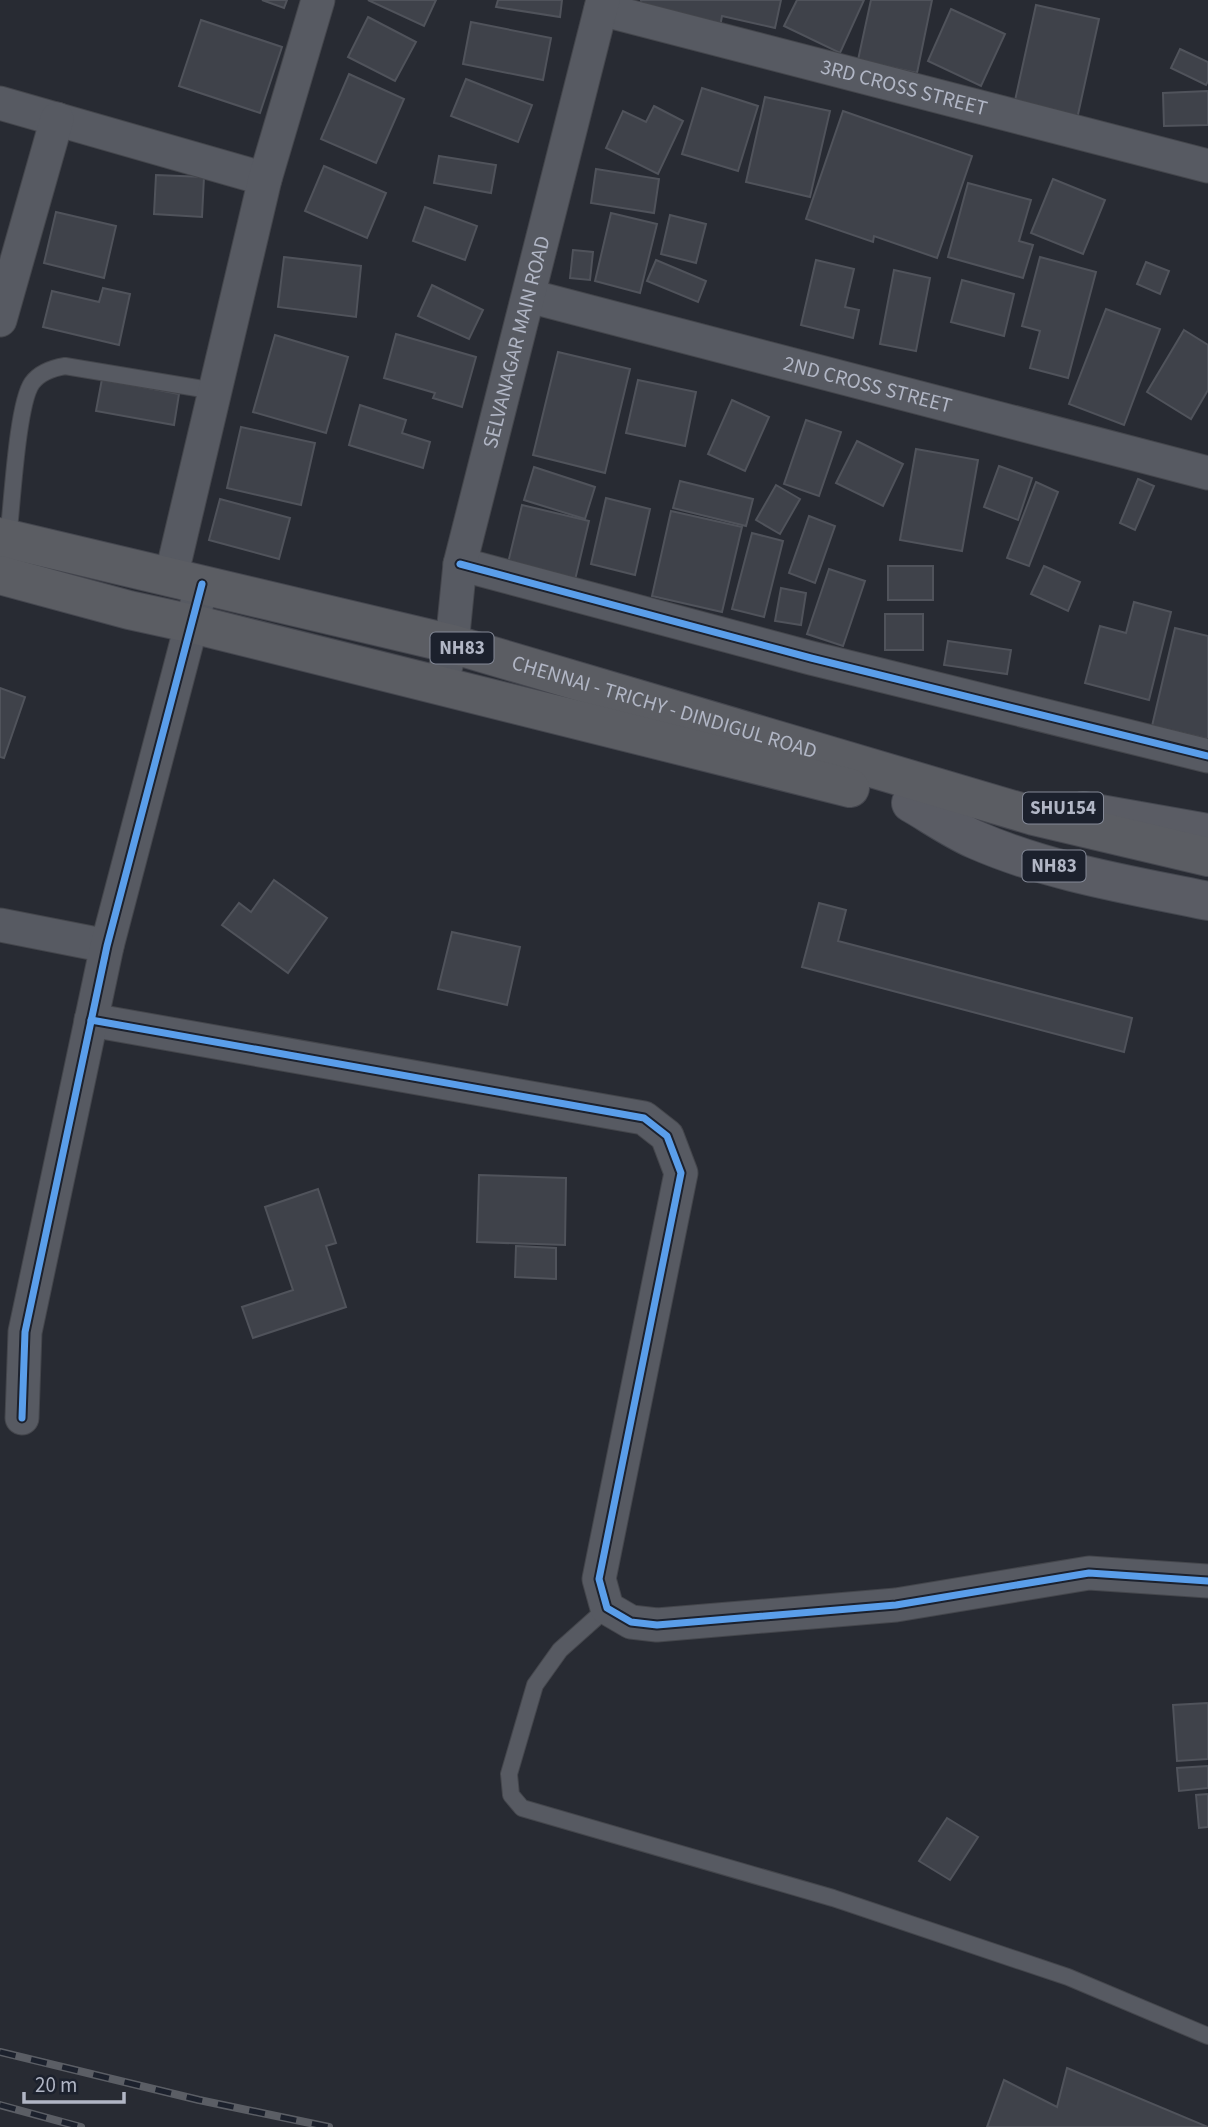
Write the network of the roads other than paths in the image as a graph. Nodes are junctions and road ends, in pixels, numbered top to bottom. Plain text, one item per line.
1 (318, 0) edge
2 (602, 4) edge
3 (0, 103) edge
4 (57, 119) junction
5 (1208, 166) edge
6 (265, 179) junction
7 (529, 296) junction
8 (0, 320) edge
9 (215, 391) junction
10 (1208, 473) edge
11 (4, 538) edge
12 (460, 564) junction
13 (0, 575) edge
14 (187, 581) junction
15 (193, 624) junction
16 (452, 645) junction
17 (440, 687) junction
18 (1208, 757) edge
19 (914, 793) junction
20 (1034, 826) junction
21 (1208, 832) edge
22 (1208, 857) edge
23 (1208, 875) edge
24 (1208, 901) edge
25 (0, 925) edge
26 (107, 946) junction
27 (91, 1020) junction
28 (22, 1418) dead end
29 (1208, 1581) edge
30 (607, 1608) junction
31 (1208, 2036) edge

1 - 6 street
2 - 5 street, 3RD CROSS STREET
2 - 7 street, SELVANAGAR MAIN ROAD
3 - 4 street
4 - 6 street
4 - 8 street
6 - 9 street
7 - 10 street, 2ND CROSS STREET
7 - 12 street, SELVANAGAR MAIN ROAD
9 - 11 lane
9 - 14 street
11 - 14 highway, CHENNAI - TRICHY - DINDIGUL ROAD / NH83
12 - 16 street, SELVANAGAR MAIN ROAD
12 - 18 street
13 - 15 highway, CHENNAI - TRICHY - DINDIGUL ROAD / NH83
14 - 15 street
14 - 16 highway, CHENNAI - TRICHY - DINDIGUL ROAD / NH83
15 - 17 highway, CHENNAI - TRICHY - DINDIGUL ROAD / NH83
15 - 26 street
16 - 17 street, SELVANAGAR MAIN ROAD
16 - 19 highway, CHENNAI - TRICHY - DINDIGUL ROAD / NH83
17 - 19 highway, CHENNAI - TRICHY - DINDIGUL ROAD / NH83
19 - 20 highway
19 - 21 main road, SHU154
19 - 24 main road, NH83
20 - 22 highway, NH83
20 - 23 highway, NH83
25 - 26 street
26 - 27 street
27 - 28 street
27 - 30 street
29 - 30 street
30 - 31 lane

